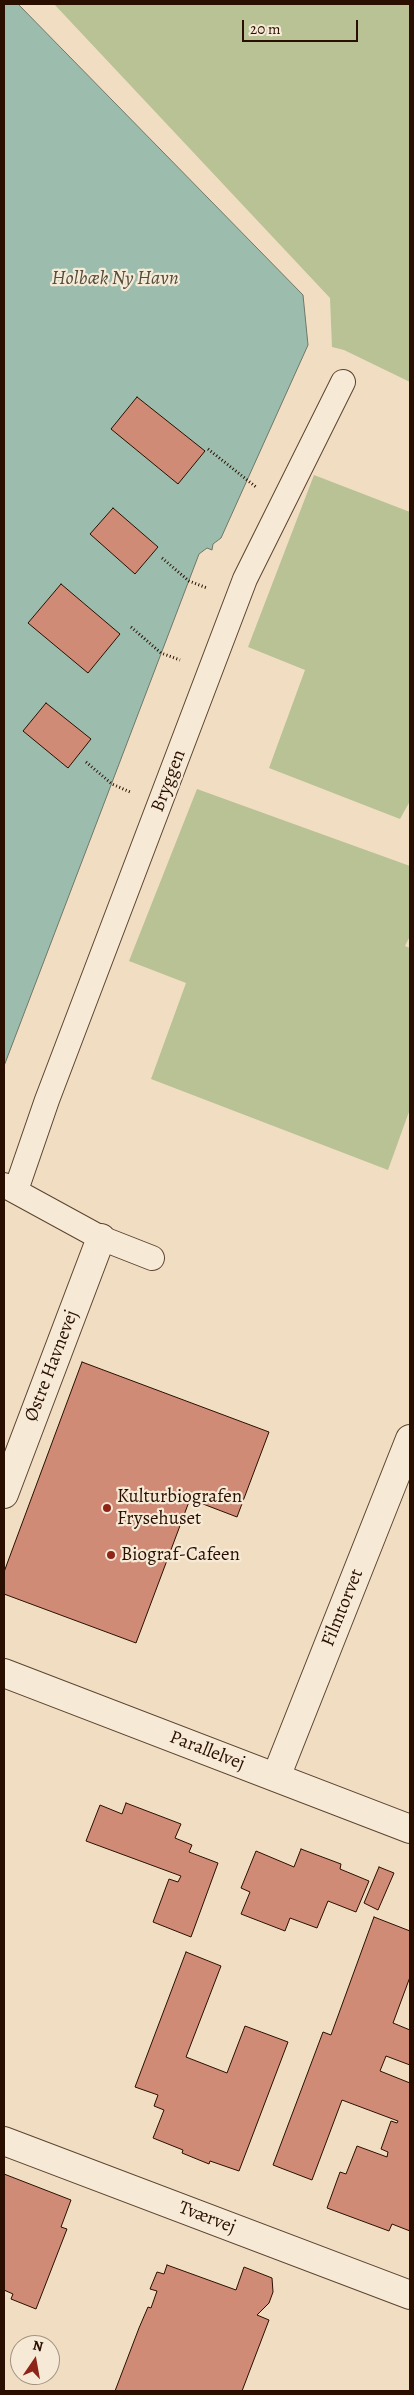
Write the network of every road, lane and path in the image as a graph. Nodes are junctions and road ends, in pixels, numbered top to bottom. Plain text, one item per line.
1 (343, 382) dead end
2 (208, 449) dead end
3 (247, 481) dead end
4 (162, 558) dead end
5 (189, 581) dead end
6 (131, 627) dead end
7 (162, 653) dead end
8 (86, 762) dead end
9 (112, 784) dead end
10 (10, 1188) edge
11 (101, 1238) junction
12 (152, 1258) dead end
13 (410, 1439) edge
14 (4, 1494) edge
15 (4, 1673) edge
16 (276, 1777) junction
17 (410, 1829) edge
18 (4, 2141) edge
19 (410, 2294) edge

1 - 10 lane, Bryggen
2 - 3 path
4 - 5 path
6 - 7 path
8 - 9 path
10 - 11 lane
11 - 12 lane
11 - 14 street, Østre Havnevej
13 - 16 street, Filmtorvet
15 - 16 street, Parallelvej
16 - 17 street, Parallelvej
18 - 19 street, Tværvej

